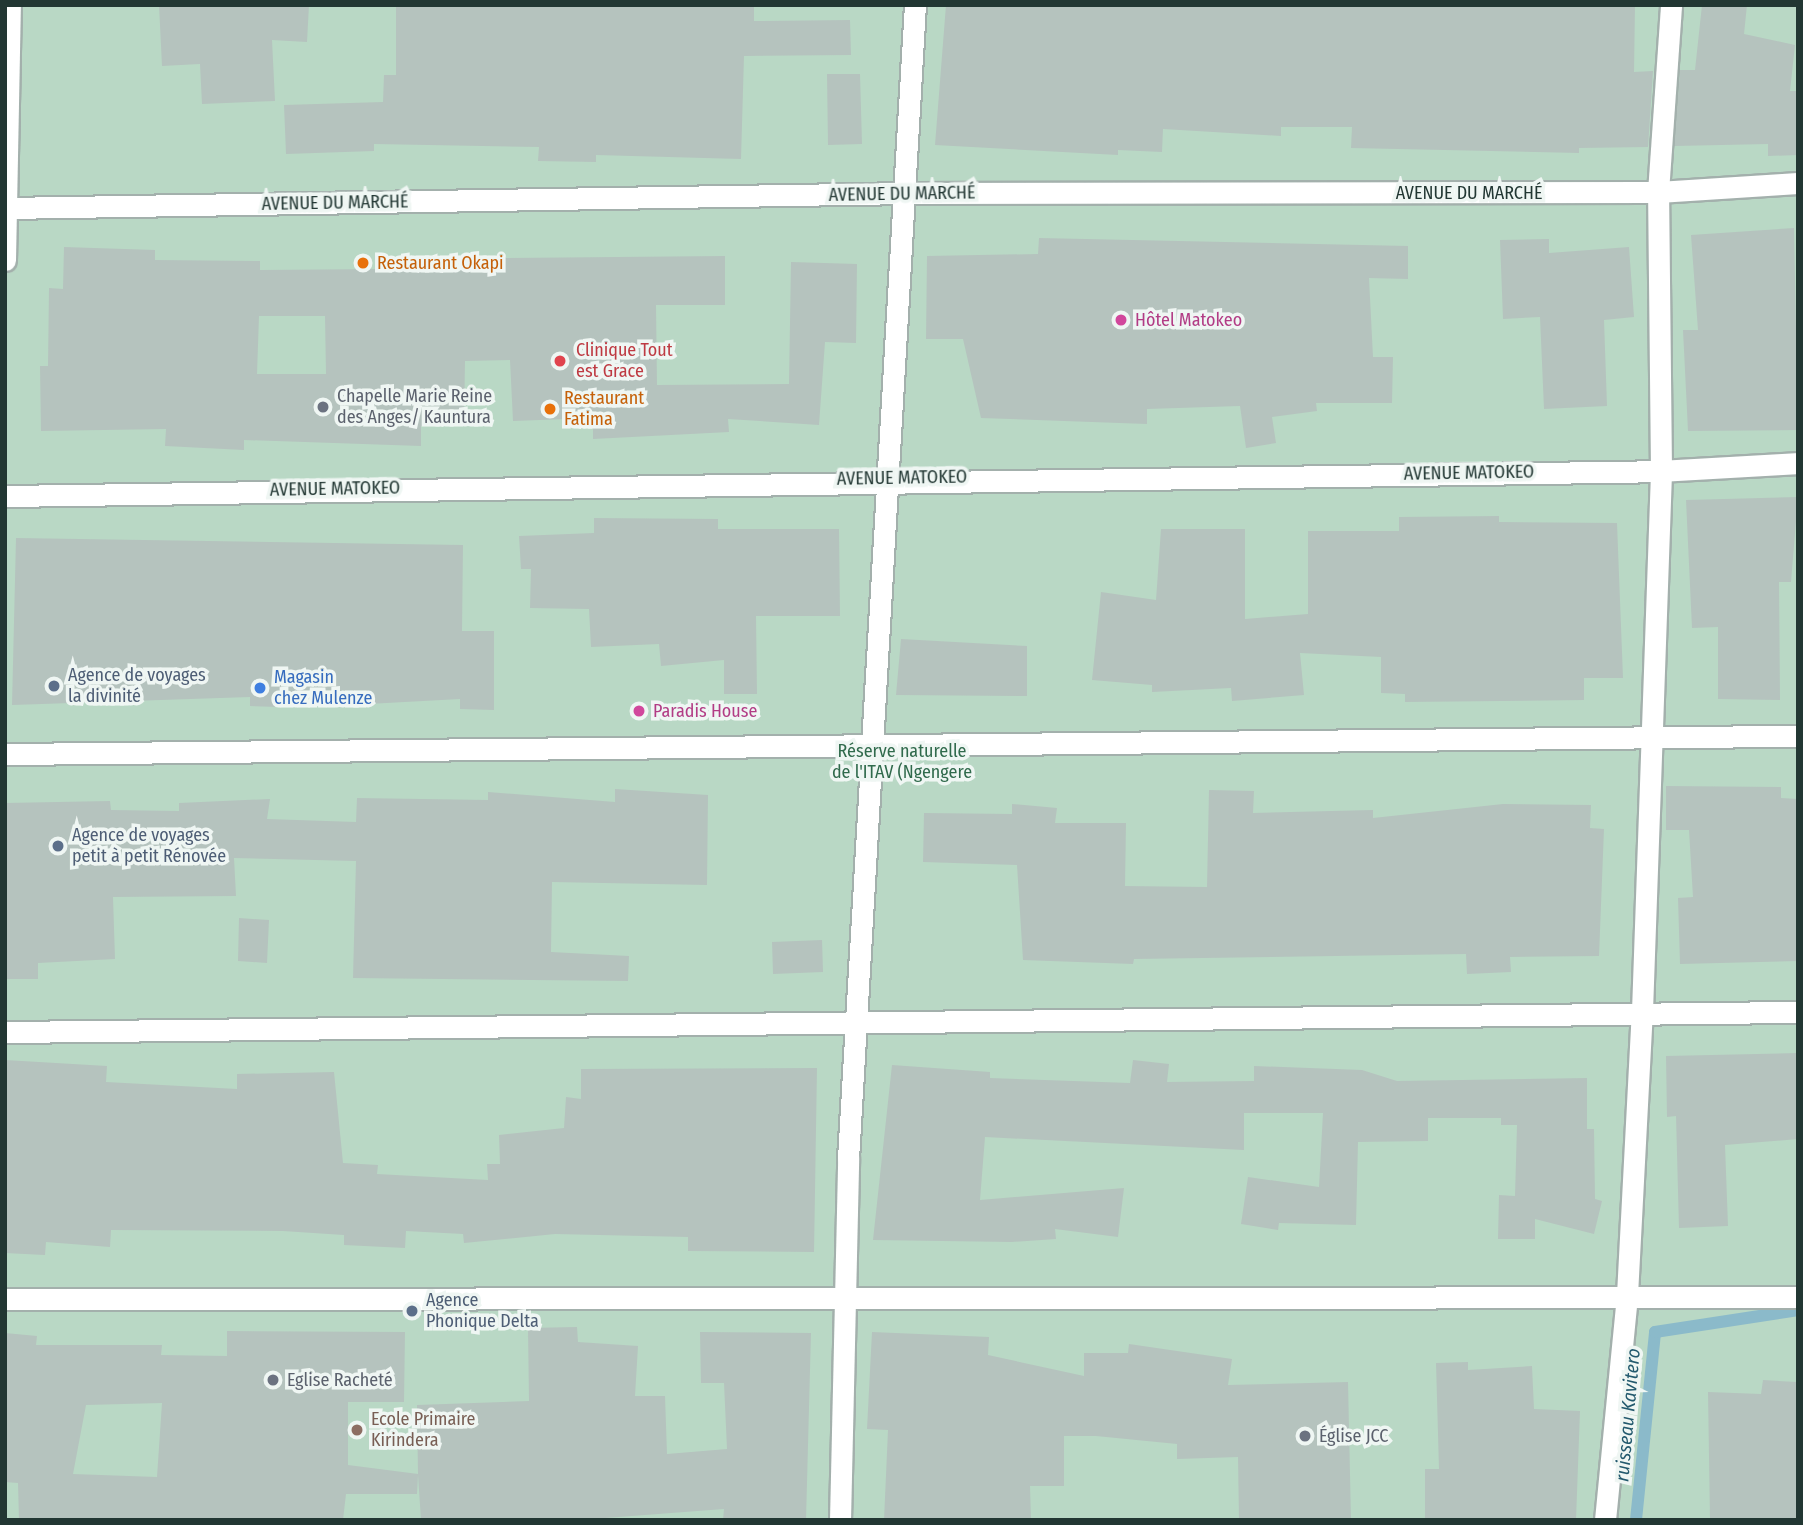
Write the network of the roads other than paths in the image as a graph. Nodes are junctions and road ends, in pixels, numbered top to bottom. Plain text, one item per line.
1 (10, 5) edge
2 (915, 5) edge
3 (1671, 5) edge
4 (1798, 183) edge
5 (1658, 192) junction
6 (909, 193) junction
7 (7, 208) edge
8 (5, 260) edge
9 (1798, 463) edge
10 (1661, 471) junction
11 (885, 478) junction
12 (5, 496) edge
13 (1651, 736) junction
14 (1798, 736) edge
15 (870, 750) junction
16 (5, 754) edge
17 (1642, 1011) junction
18 (1798, 1012) edge
19 (856, 1018) junction
20 (5, 1032) edge
21 (842, 1295) junction
22 (1627, 1295) junction
23 (1798, 1297) edge
24 (5, 1299) edge
25 (840, 1520) edge
26 (1605, 1520) edge

1 - 7 street
2 - 6 street
3 - 5 street
4 - 5 street, AVENUE DU MARCHÉ
5 - 6 street, AVENUE DU MARCHÉ
5 - 10 street
6 - 7 street, AVENUE DU MARCHÉ
6 - 11 street
7 - 8 street
9 - 10 street, AVENUE MATOKEO
10 - 11 street, AVENUE MATOKEO
10 - 13 street
11 - 12 street, AVENUE MATOKEO
11 - 15 street
13 - 14 street
13 - 15 street
13 - 17 street
15 - 16 street
15 - 19 street
17 - 18 street
17 - 19 street
17 - 22 street
19 - 20 street
19 - 21 street
21 - 22 street
21 - 24 street
21 - 25 street
22 - 23 street
22 - 26 street

